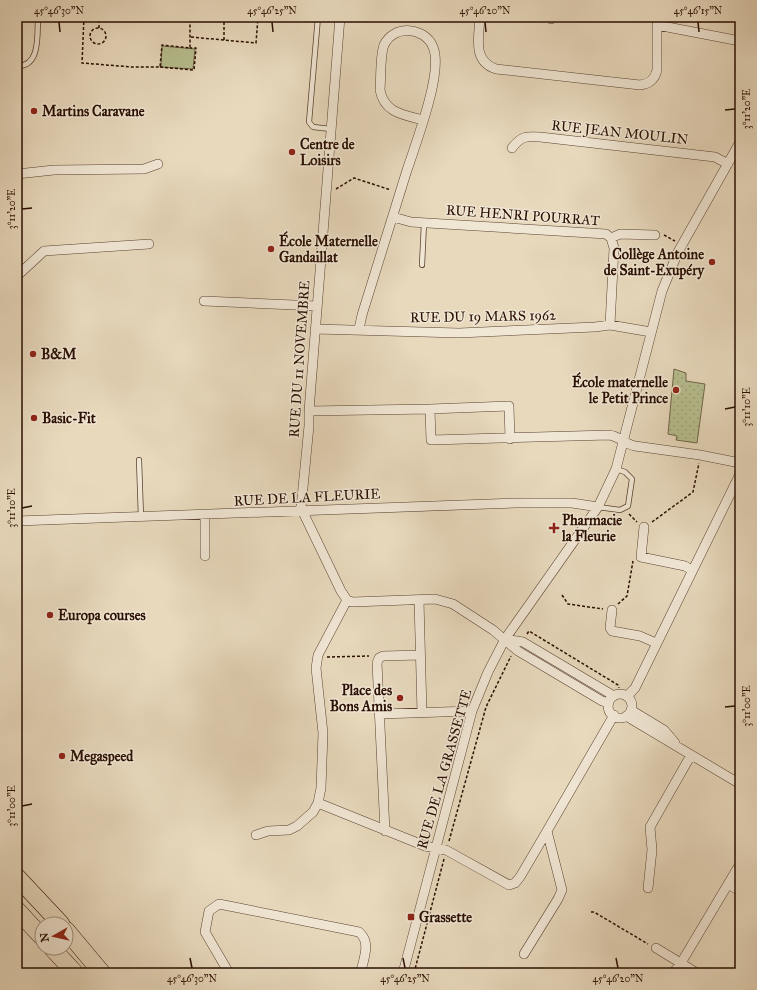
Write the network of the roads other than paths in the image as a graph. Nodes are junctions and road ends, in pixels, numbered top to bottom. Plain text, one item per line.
1 (38, 17) edge
2 (318, 17) edge
3 (340, 17) edge
4 (480, 17) edge
5 (656, 21) edge
6 (740, 41) edge
7 (17, 66) edge
8 (423, 120) junction
9 (331, 129) junction
10 (740, 142) edge
11 (512, 148) dead end
12 (158, 164) dead end
13 (728, 164) junction
14 (17, 174) edge
15 (393, 217) junction
16 (424, 223) junction
17 (655, 235) dead end
18 (611, 238) junction
19 (150, 244) dead end
20 (422, 265) dead end
21 (17, 276) edge
22 (204, 301) dead end
23 (317, 306) junction
24 (610, 325) junction
25 (315, 329) junction
26 (359, 330) junction
27 (651, 332) junction
28 (430, 409) junction
29 (308, 411) junction
30 (510, 438) junction
31 (623, 441) junction
32 (139, 460) dead end
33 (740, 463) edge
34 (616, 469) junction
35 (740, 474) edge
36 (598, 507) junction
37 (302, 512) junction
38 (205, 515) junction
39 (141, 517) junction
40 (17, 521) edge
41 (644, 527) road end
42 (205, 556) dead end
43 (692, 570) junction
44 (347, 600) junction
45 (419, 600) junction
46 (612, 610) road end
47 (505, 639) junction
48 (656, 644) junction
49 (420, 655) junction
50 (618, 697) junction
51 (472, 711) junction
52 (422, 713) junction
53 (629, 713) junction
54 (380, 714) junction
55 (614, 715) junction
56 (691, 755) junction
57 (740, 784) edge
58 (318, 804) junction
59 (384, 831) junction
60 (547, 831) junction
61 (256, 835) dead end
62 (437, 848) junction
63 (740, 864) edge
64 (17, 877) edge
65 (728, 884) junction
66 (648, 888) dead end
67 (740, 891) edge
68 (17, 898) edge
69 (17, 910) edge
70 (34, 916) edge
71 (54, 916) edge
72 (34, 928) edge
73 (74, 940) edge
74 (656, 948) road end
75 (524, 954) dead end
76 (59, 956) edge
77 (70, 956) edge
78 (681, 963) junction
79 (362, 972) edge
80 (75, 973) edge
81 (85, 973) edge
82 (102, 973) edge
83 (229, 973) edge
84 (403, 973) edge
85 (673, 973) edge
86 (697, 973) edge

1 - 7 lane
2 - 9 lane
3 - 9 street, RUE DU 11 NOVEMBRE
4 - 5 street
5 - 6 street
8 - 8 street
8 - 15 street
9 - 23 street, RUE DU 11 NOVEMBRE
10 - 13 street, RUE DE LA GRASSETTE
11 - 13 street, RUE JEAN MOULIN
12 - 14 street
13 - 27 street, RUE DE LA GRASSETTE
15 - 16 street, RUE HENRI POURRAT
15 - 26 street
16 - 18 street, RUE HENRI POURRAT
16 - 20 lane
17 - 18 street
18 - 24 street, RUE HENRI POURRAT
19 - 21 street
22 - 23 street
23 - 25 street, RUE DU 11 NOVEMBRE
24 - 26 street, RUE DU 19 MARS 1962
24 - 27 street, RUE DU 19 MARS 1962
25 - 26 street, RUE DU 19 MARS 1962
25 - 29 street, RUE DU 11 NOVEMBRE
27 - 31 street, RUE DE LA GRASSETTE
28 - 29 street
28 - 30 street
28 - 30 street
29 - 37 street, RUE DU 11 NOVEMBRE
30 - 31 street
31 - 33 street
31 - 34 street, RUE DE LA GRASSETTE
32 - 39 lane
34 - 36 street, RUE DE LA GRASSETTE
34 - 36 lane
35 - 43 street
36 - 37 street, RUE DE LA FLEURIE
36 - 47 street, RUE DE LA GRASSETTE
37 - 38 street, RUE DE LA FLEURIE
37 - 44 street
38 - 39 street, RUE DE LA FLEURIE
38 - 42 street
39 - 40 street, RUE DE LA FLEURIE
41 - 43 street
43 - 48 street
44 - 45 street
44 - 58 street
45 - 47 street
45 - 49 street
46 - 48 street
47 - 50 street
47 - 50 street
47 - 51 street, RUE DE LA GRASSETTE
48 - 50 street
49 - 52 street
49 - 54 street
50 - 53 street
50 - 55 street
51 - 52 street
51 - 62 street, RUE DE LA GRASSETTE
52 - 54 street
53 - 55 street
53 - 56 street
54 - 59 street
55 - 60 street
56 - 57 street
56 - 66 street
58 - 59 street
58 - 61 street
59 - 62 street
60 - 62 street
60 - 75 street
62 - 84 street, RUE DE LA GRASSETTE
63 - 65 street
64 - 71 highway
65 - 67 street
65 - 78 street
68 - 70 highway
69 - 72 highway
73 - 82 highway
74 - 78 street
76 - 80 highway
77 - 81 highway
78 - 85 street
78 - 86 street
79 - 83 street

